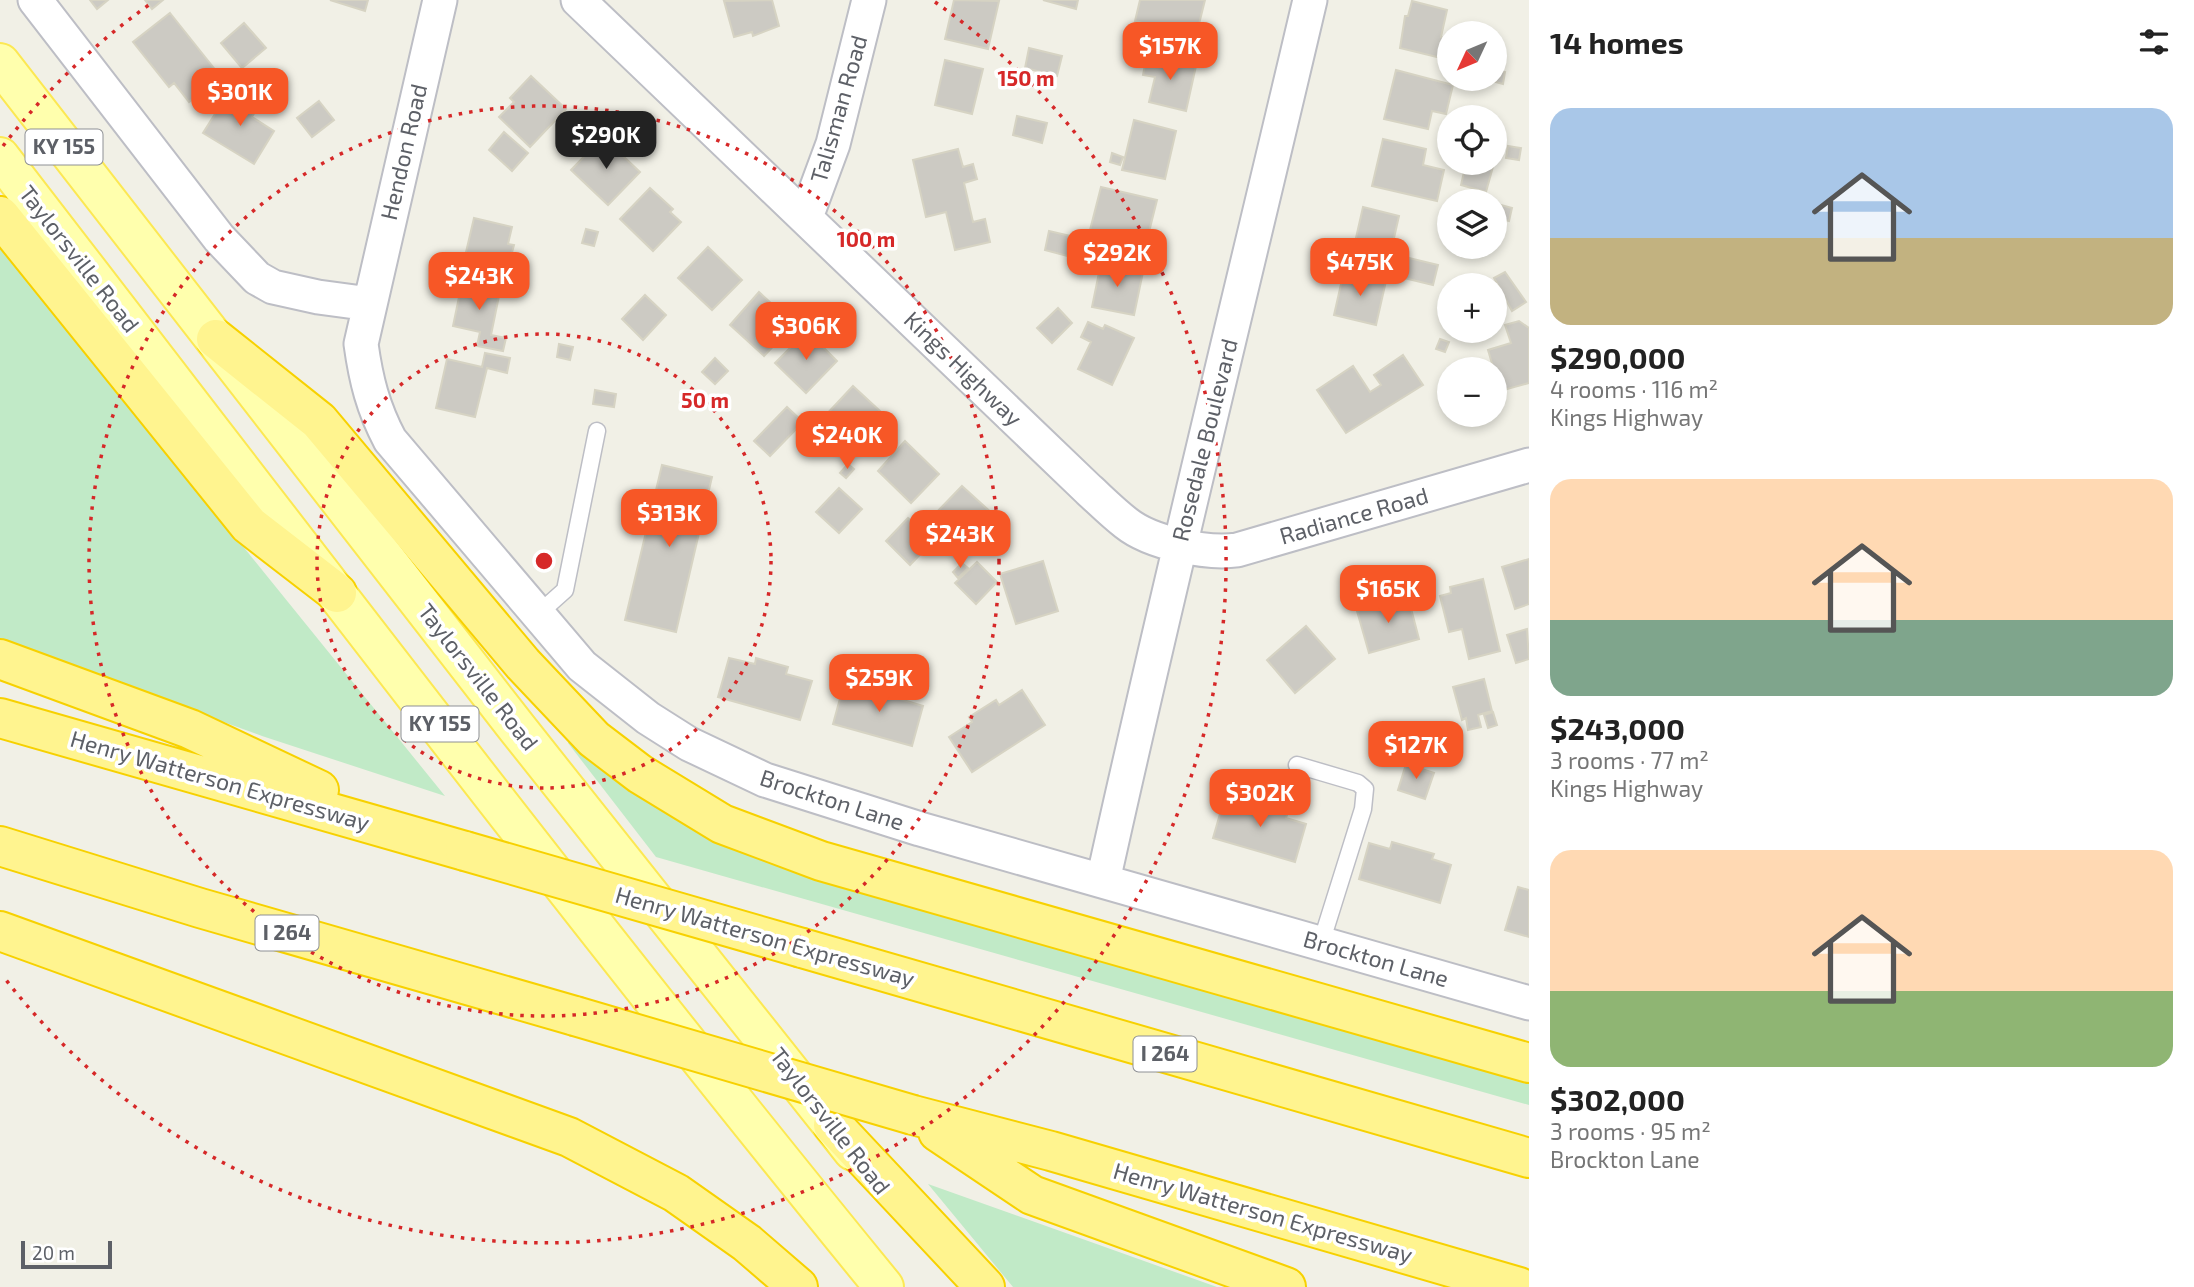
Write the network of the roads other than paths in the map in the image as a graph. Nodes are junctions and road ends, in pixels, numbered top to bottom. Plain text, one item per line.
1 (35, 0) edge
2 (440, 0) edge
3 (578, 0) edge
4 (869, 0) edge
5 (1310, 0) edge
6 (0, 63) edge
7 (0, 157) edge
8 (0, 216) edge
9 (806, 217) junction
10 (370, 303) junction
11 (216, 339) junction
12 (597, 431) dead end
13 (1529, 466) edge
14 (1178, 545) junction
15 (337, 593) junction
16 (537, 615) junction
17 (0, 659) edge
18 (0, 718) edge
19 (1297, 765) dead end
20 (416, 836) junction
21 (0, 846) edge
22 (1102, 881) junction
23 (0, 932) edge
24 (1321, 943) junction
25 (1529, 1003) edge
26 (1529, 1063) edge
27 (913, 1115) junction
28 (832, 1125) junction
29 (1529, 1158) edge
30 (798, 1287) edge
31 (884, 1287) edge
32 (960, 1287) edge
33 (985, 1287) edge
34 (1286, 1287) edge
35 (1519, 1287) edge

1 - 10 street
2 - 10 street, Hendon Road
3 - 9 street, Kings Highway
4 - 9 street, Talisman Road
5 - 14 street, Rosedale Boulevard
6 - 11 main road, Taylorsville Road / KY 155
7 - 15 main road, Taylorsville Road / KY 155
8 - 15 highway
9 - 14 street, Kings Highway
10 - 16 street, Brockton Lane
11 - 26 highway
11 - 28 main road, Taylorsville Road / KY 155
12 - 16 lane
13 - 14 street, Radiance Road
14 - 22 street, Rosedale Boulevard
15 - 31 main road, Taylorsville Road / KY 155
16 - 22 street, Brockton Lane
17 - 20 highway
18 - 20 highway, Henry Watterson Expressway / I 264
19 - 24 lane
20 - 29 highway, Henry Watterson Expressway / I 264, bridge
21 - 27 highway, Henry Watterson Expressway / I 264, bridge
22 - 24 street, Brockton Lane
23 - 30 highway
24 - 25 street, Brockton Lane
27 - 34 highway
27 - 35 highway, Henry Watterson Expressway / I 264
28 - 32 main road, Taylorsville Road / KY 155
28 - 33 highway

